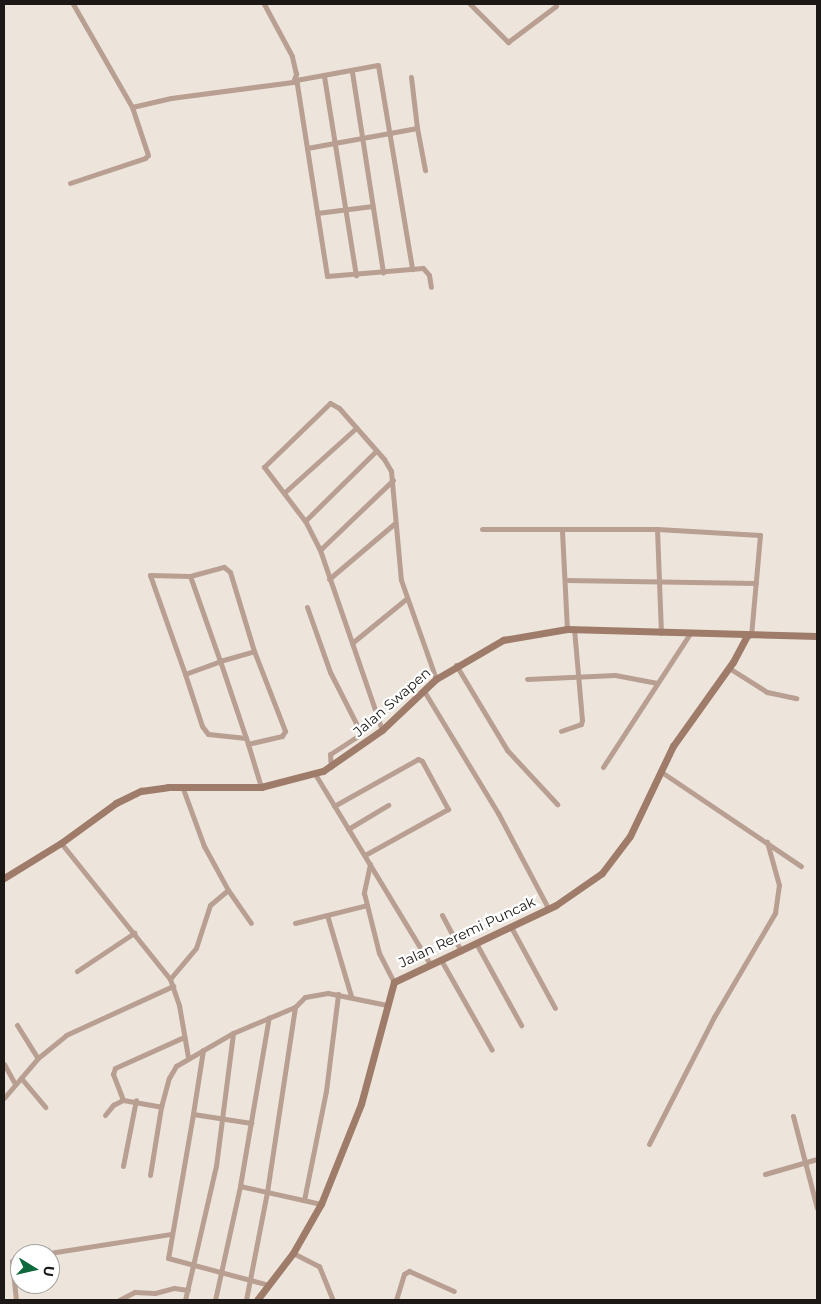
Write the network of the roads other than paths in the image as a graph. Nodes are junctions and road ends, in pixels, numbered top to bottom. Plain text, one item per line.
1 (73, 4) edge
2 (264, 4) edge
3 (470, 4) edge
4 (556, 6) dead end
5 (352, 72) junction
6 (324, 76) junction
7 (411, 77) dead end
8 (296, 79) junction
9 (132, 107) junction
10 (417, 128) junction
11 (390, 134) junction
12 (363, 138) junction
13 (336, 144) junction
14 (307, 148) junction
15 (425, 170) dead end
16 (70, 183) dead end
17 (373, 206) junction
18 (347, 211) junction
19 (317, 213) junction
20 (412, 268) junction
21 (383, 273) junction
22 (356, 276) junction
23 (431, 287) dead end
24 (356, 428) junction
25 (376, 451) junction
26 (392, 480) junction
27 (285, 492) junction
28 (305, 521) junction
29 (395, 523) junction
30 (482, 529) dead end
31 (657, 529) junction
32 (562, 531) junction
33 (320, 550) junction
34 (190, 576) junction
35 (329, 580) junction
36 (564, 580) junction
37 (659, 581) junction
38 (756, 583) junction
39 (406, 600) junction
40 (307, 607) dead end
41 (571, 629) junction
42 (661, 633) junction
43 (688, 635) junction
44 (732, 636) junction
45 (749, 636) junction
46 (817, 636) edge
47 (352, 643) junction
48 (254, 651) junction
49 (738, 653) junction
50 (220, 661) junction
51 (456, 665) junction
52 (729, 668) junction
53 (185, 674) junction
54 (578, 677) junction
55 (436, 678) junction
56 (527, 679) dead end
57 (657, 683) junction
58 (424, 691) junction
59 (796, 698) dead end
60 (382, 730) junction
61 (561, 731) dead end
62 (247, 741) junction
63 (331, 767) junction
64 (603, 767) dead end
65 (660, 771) junction
66 (315, 774) junction
67 (182, 786) junction
68 (261, 787) junction
69 (557, 804) dead end
70 (388, 805) dead end
71 (334, 806) junction
72 (348, 829) junction
73 (767, 842) junction
74 (61, 843) junction
75 (365, 855) junction
76 (370, 864) junction
77 (801, 866) dead end
78 (4, 878) edge
79 (228, 890) junction
80 (367, 905) junction
81 (548, 908) junction
82 (327, 915) junction
83 (442, 916) dead end
84 (250, 923) dead end
85 (295, 923) dead end
86 (511, 926) junction
87 (134, 933) junction
88 (476, 943) junction
89 (462, 951) junction
90 (441, 960) junction
91 (430, 964) junction
92 (77, 971) dead end
93 (170, 979) junction
94 (394, 982) junction
95 (173, 986) junction
96 (338, 994) junction
97 (351, 996) junction
98 (387, 1006) junction
99 (295, 1007) junction
100 (555, 1008) dead end
101 (269, 1016) junction
102 (17, 1025) dead end
103 (522, 1025) dead end
104 (233, 1034) junction
105 (184, 1037) junction
106 (203, 1050) junction
107 (492, 1050) dead end
108 (188, 1057) junction
109 (38, 1058) junction
110 (4, 1064) edge
111 (21, 1078) junction
112 (16, 1084) junction
113 (4, 1098) edge
114 (123, 1100) junction
115 (136, 1100) junction
116 (161, 1106) junction
117 (45, 1107) dead end
118 (193, 1114) junction
119 (105, 1115) dead end
120 (793, 1116) dead end
121 (221, 1120) junction
122 (251, 1123) junction
123 (649, 1144) dead end
124 (817, 1159) edge
125 (805, 1162) junction
126 (123, 1166) dead end
127 (765, 1174) dead end
128 (150, 1175) dead end
129 (240, 1186) junction
130 (267, 1192) junction
131 (304, 1200) junction
132 (320, 1204) junction
133 (817, 1208) edge
134 (171, 1234) junction
135 (60, 1251) edge
136 (293, 1253) junction
137 (192, 1266) junction
138 (221, 1274) junction
139 (250, 1280) junction
140 (269, 1285) junction
141 (188, 1290) junction
142 (454, 1291) dead end
143 (119, 1300) edge
144 (185, 1300) edge
145 (215, 1300) edge
146 (246, 1300) edge
147 (257, 1300) edge
148 (333, 1300) edge
149 (396, 1300) edge

1 - 9 street
2 - 8 street
3 - 4 street
5 - 6 street
5 - 11 street
5 - 12 street
6 - 8 street
6 - 13 street
7 - 10 street
8 - 9 street
8 - 14 street
9 - 16 street
10 - 11 street
10 - 15 street
11 - 12 street
11 - 20 street
12 - 13 street
12 - 17 street
13 - 14 street
13 - 18 street
14 - 19 street
17 - 18 street
17 - 21 street
18 - 19 street
18 - 22 street
19 - 22 street
20 - 21 street
20 - 23 street
21 - 22 street
24 - 25 street
24 - 27 street
24 - 27 street
25 - 26 street
25 - 28 street
26 - 29 street
26 - 33 street
27 - 28 street
28 - 33 street
29 - 35 street
29 - 39 street
30 - 32 street
31 - 32 street
31 - 37 street
31 - 38 street
32 - 36 street
33 - 35 street
34 - 48 street
34 - 50 street
34 - 53 street
35 - 47 street
36 - 37 street
36 - 41 street
37 - 38 street
37 - 42 street
38 - 45 street
39 - 47 street
39 - 55 street
40 - 63 street
41 - 42 street, Jalan Swapen
41 - 51 street, Jalan Swapen
41 - 54 street
42 - 43 street, Jalan Swapen
43 - 44 street, Jalan Swapen
43 - 57 street
44 - 45 street
44 - 49 street
45 - 46 street
45 - 49 street, Jalan Reremi Puncak
47 - 60 street
48 - 50 street
48 - 62 street
49 - 52 street, Jalan Reremi Puncak
50 - 53 street
50 - 62 street
51 - 55 street, Jalan Swapen
51 - 69 street
52 - 59 street
52 - 65 street, Jalan Reremi Puncak
53 - 62 street
54 - 56 street
54 - 57 street
54 - 61 street
55 - 58 street, Jalan Swapen
57 - 64 street
58 - 60 street, Jalan Swapen
58 - 81 street
60 - 63 street, Jalan Swapen
62 - 68 street
63 - 66 street, Jalan Swapen
65 - 73 street
65 - 81 street, Jalan Reremi Puncak
66 - 68 street, Jalan Swapen
66 - 71 street
67 - 68 street, Jalan Swapen
67 - 74 street, Jalan Swapen
67 - 79 street
70 - 72 street
71 - 72 street
71 - 75 street
72 - 75 street
73 - 77 street
73 - 123 street
74 - 78 street, Jalan Swapen
74 - 87 street
75 - 76 street
76 - 80 street
76 - 91 street
79 - 84 street
79 - 93 street
80 - 82 street
80 - 94 street
81 - 86 street, Jalan Reremi Puncak
82 - 85 street
82 - 97 street
83 - 89 street
86 - 88 street, Jalan Reremi Puncak
86 - 100 street
87 - 92 street
87 - 93 street
88 - 89 street, Jalan Reremi Puncak
88 - 103 street
89 - 90 street, Jalan Reremi Puncak
90 - 91 street, Jalan Reremi Puncak
90 - 107 street
91 - 94 street, Jalan Reremi Puncak
93 - 95 street
94 - 98 street, Jalan Reremi Puncak
95 - 105 street
95 - 109 street
96 - 97 street
96 - 99 street
96 - 131 street
97 - 98 street
98 - 132 street, Jalan Reremi Puncak
99 - 101 street
99 - 130 street
101 - 104 street
101 - 122 street
102 - 109 street
104 - 106 street
104 - 121 street
105 - 108 street
105 - 114 street
106 - 108 street
106 - 118 street
108 - 116 street
109 - 111 street
110 - 112 street
111 - 112 street
111 - 117 street
112 - 113 street
114 - 115 street
114 - 119 street
115 - 116 street
115 - 126 street
116 - 128 street
118 - 121 street
118 - 134 street
120 - 125 street
121 - 122 street
121 - 137 street
122 - 129 street
124 - 125 street
125 - 127 street
125 - 133 street
129 - 130 street
129 - 138 street
130 - 131 street
130 - 139 street
131 - 132 street
132 - 136 street, Jalan Reremi Puncak
134 - 135 street
134 - 137 street
136 - 140 street, Jalan Reremi Puncak
136 - 148 street
137 - 138 street
137 - 141 street
138 - 139 street
138 - 145 street
139 - 140 street
139 - 146 street
140 - 147 street, Jalan Reremi Puncak
141 - 143 street
141 - 144 street
142 - 149 street

